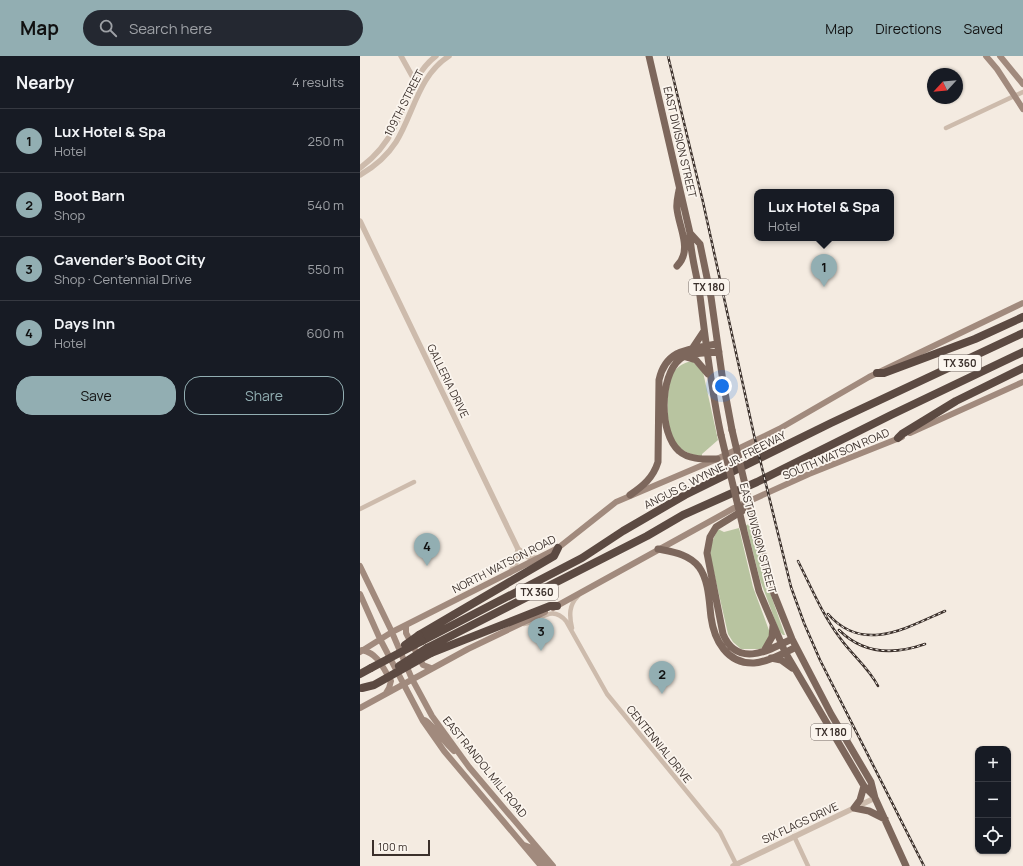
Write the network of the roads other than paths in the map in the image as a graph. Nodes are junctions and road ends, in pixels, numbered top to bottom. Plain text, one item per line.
1 (401, 56) edge
2 (436, 56) edge
3 (449, 56) edge
4 (649, 56) edge
5 (986, 56) edge
6 (1000, 56) edge
7 (415, 82) junction
8 (1023, 84) edge
9 (421, 87) junction
10 (1023, 92) edge
11 (1015, 96) junction
12 (1023, 109) edge
13 (946, 128) dead end
14 (360, 168) edge
15 (360, 175) edge
16 (680, 186) junction
17 (360, 221) edge
18 (690, 233) junction
19 (677, 266) dead end
20 (1023, 303) edge
21 (1023, 317) edge
22 (704, 329) junction
23 (1023, 333) edge
24 (718, 348) junction
25 (692, 349) junction
26 (706, 350) junction
27 (1023, 352) edge
28 (684, 357) junction
29 (1023, 368) edge
30 (877, 373) junction
31 (710, 377) junction
32 (1023, 382) edge
33 (898, 438) junction
34 (717, 459) junction
35 (414, 482) dead end
36 (630, 495) junction
37 (745, 504) junction
38 (360, 509) edge
39 (558, 548) junction
40 (518, 549) junction
41 (658, 549) junction
42 (541, 558) junction
43 (360, 566) edge
44 (509, 574) junction
45 (360, 594) edge
46 (579, 594) junction
47 (557, 606) junction
48 (385, 616) junction
49 (519, 624) junction
50 (406, 625) junction
51 (773, 626) junction
52 (375, 627) junction
53 (573, 631) junction
54 (392, 632) junction
55 (421, 638) junction
56 (380, 639) junction
57 (792, 639) junction
58 (781, 644) junction
59 (370, 645) junction
60 (796, 647) junction
61 (361, 651) edge
62 (429, 651) junction
63 (763, 652) junction
64 (785, 652) junction
65 (771, 658) junction
66 (432, 668) junction
67 (795, 670) junction
68 (360, 674) edge
69 (412, 679) junction
70 (403, 684) junction
71 (361, 689) edge
72 (385, 695) junction
73 (360, 708) edge
74 (423, 720) junction
75 (459, 754) junction
76 (864, 786) junction
77 (875, 798) junction
78 (854, 808) junction
79 (885, 819) junction
80 (794, 836) junction
81 (523, 844) junction
82 (735, 865) edge
83 (541, 866) edge
84 (550, 866) edge
85 (808, 866) edge
86 (906, 866) edge

1 - 7 street
2 - 7 street, 109TH STREET
3 - 9 street, 109TH STREET
4 - 16 main road, EAST DIVISION STREET / TX 180
5 - 11 main road
6 - 8 main road
7 - 9 street
7 - 14 street, 109TH STREET
9 - 15 street, 109TH STREET
10 - 11 street
11 - 12 main road
11 - 13 street
16 - 18 main road, EAST DIVISION STREET / TX 180
16 - 19 main road
17 - 40 street, GALLERIA DRIVE
18 - 22 main road, EAST DIVISION STREET / TX 180
18 - 24 main road, EAST DIVISION STREET / TX 180
20 - 30 main road
21 - 30 highway
22 - 25 main road
22 - 26 main road, EAST DIVISION STREET / TX 180
23 - 55 highway, ANGUS G. WYNNE, JR. FREEWAY / TX 360
24 - 26 main road
24 - 57 main road, EAST DIVISION STREET / TX 180, bridge
25 - 26 main road
25 - 36 main road
26 - 28 main road
26 - 31 main road, EAST DIVISION STREET / TX 180
27 - 62 highway, TX 360
28 - 31 main road
28 - 34 main road
29 - 33 highway
30 - 34 main road
31 - 51 main road, EAST DIVISION STREET / TX 180, bridge
32 - 33 main road, SOUTH WATSON ROAD
33 - 37 main road, SOUTH WATSON ROAD
34 - 36 main road, NORTH WATSON ROAD
35 - 38 street
36 - 39 main road, NORTH WATSON ROAD
37 - 41 main road, SOUTH WATSON ROAD
37 - 63 main road
39 - 42 main road, NORTH WATSON ROAD
39 - 55 highway
40 - 42 street
40 - 44 street
41 - 46 main road
41 - 65 main road
42 - 44 main road, NORTH WATSON ROAD
43 - 48 main road, EAST RANDOL MILL ROAD
44 - 50 main road, NORTH WATSON ROAD
45 - 52 main road, EAST RANDOL MILL ROAD
46 - 47 main road
46 - 53 street, CENTENNIAL DRIVE
47 - 49 main road
47 - 62 highway
48 - 50 main road
48 - 54 main road, EAST RANDOL MILL ROAD
49 - 53 street, CENTENNIAL DRIVE
49 - 66 main road
50 - 54 main road, NORTH WATSON ROAD
50 - 66 main road
51 - 58 main road, EAST DIVISION STREET / TX 180
51 - 63 main road
52 - 56 main road, EAST RANDOL MILL ROAD
52 - 59 main road
53 - 82 street, CENTENNIAL DRIVE
54 - 56 main road, NORTH WATSON ROAD
54 - 69 main road, EAST RANDOL MILL ROAD
55 - 68 highway, ANGUS G. WYNNE, JR. FREEWAY / TX 360, bridge
56 - 59 main road, NORTH WATSON ROAD
56 - 70 main road, EAST RANDOL MILL ROAD
57 - 58 main road
57 - 60 main road, EAST DIVISION STREET / TX 180
58 - 63 main road
58 - 64 main road, EAST DIVISION STREET / TX 180
59 - 61 main road, NORTH WATSON ROAD
60 - 64 main road
60 - 77 main road, EAST DIVISION STREET / TX 180
61 - 72 main road
62 - 71 highway, bridge
64 - 65 main road
64 - 67 main road, EAST DIVISION STREET / TX 180
65 - 67 main road
66 - 69 main road
67 - 76 main road, EAST DIVISION STREET / TX 180
69 - 70 main road
69 - 75 main road, EAST RANDOL MILL ROAD
70 - 72 main road
70 - 74 main road, EAST RANDOL MILL ROAD
72 - 73 main road
74 - 75 main road
74 - 81 main road, EAST RANDOL MILL ROAD
75 - 84 main road, EAST RANDOL MILL ROAD
76 - 77 main road, EAST DIVISION STREET / TX 180
76 - 78 main road
77 - 78 street, SIX FLAGS DRIVE
77 - 79 main road, EAST DIVISION STREET / TX 180
78 - 79 main road
78 - 80 street, SIX FLAGS DRIVE
79 - 86 main road, EAST DIVISION STREET / TX 180
80 - 82 street, SIX FLAGS DRIVE
80 - 85 street
81 - 83 main road, EAST RANDOL MILL ROAD
81 - 84 main road

